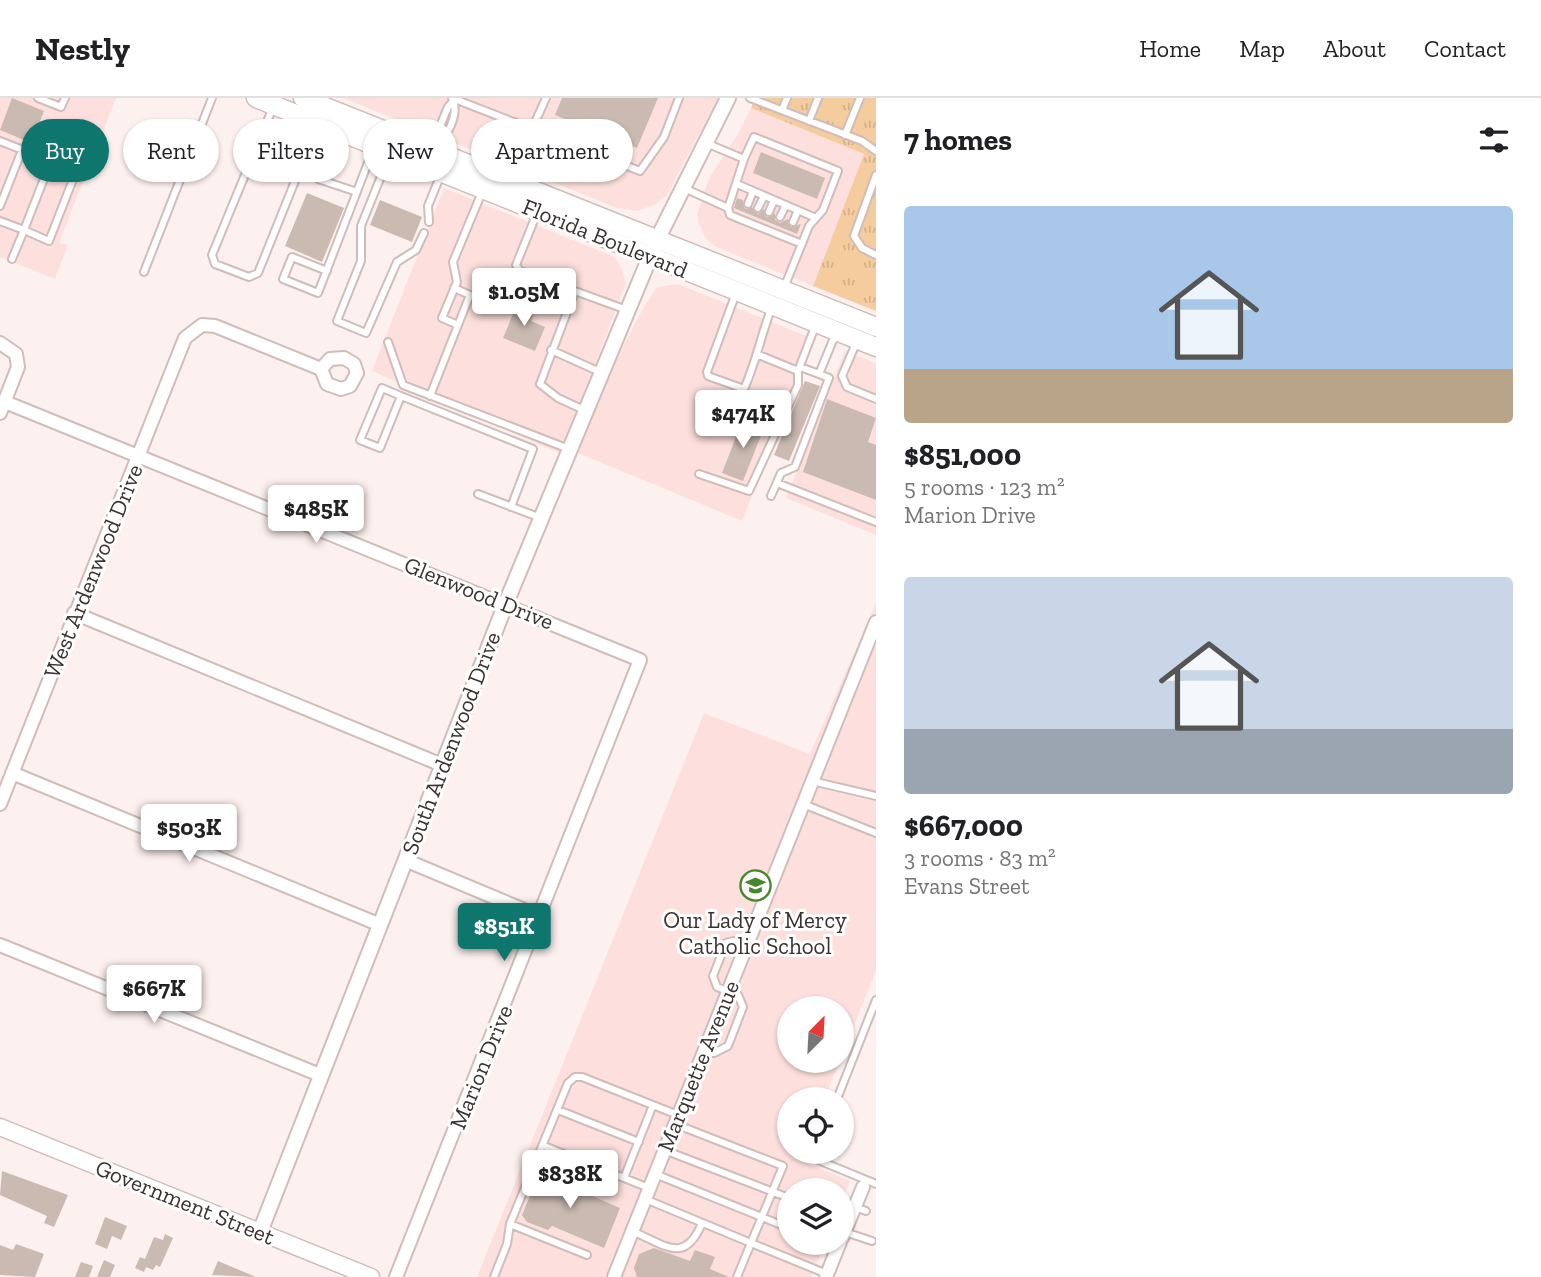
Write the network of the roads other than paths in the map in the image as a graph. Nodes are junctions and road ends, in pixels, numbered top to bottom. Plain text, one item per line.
1 (38, 98) edge
2 (65, 98) edge
3 (212, 98) edge
4 (256, 98) edge
5 (303, 98) edge
6 (546, 98) edge
7 (679, 98) edge
8 (728, 98) edge
9 (750, 98) edge
10 (787, 98) edge
11 (818, 98) edge
12 (860, 98) edge
13 (454, 100) edge
14 (274, 105) junction
15 (322, 109) edge
16 (782, 110) junction
17 (453, 119) edge
18 (505, 119) edge
19 (537, 119) edge
20 (809, 121) junction
21 (363, 125) edge
22 (845, 135) junction
23 (363, 136) edge
24 (0, 141) edge
25 (705, 143) junction
26 (21, 150) edge
27 (876, 151) edge
28 (21, 153) edge
29 (744, 159) junction
30 (457, 162) edge
31 (457, 168) edge
32 (633, 169) edge
33 (876, 175) edge
34 (43, 182) edge
35 (72, 182) edge
36 (329, 182) edge
37 (363, 182) edge
38 (374, 182) edge
39 (434, 182) edge
40 (737, 184) junction
41 (683, 187) junction
42 (483, 189) junction
43 (753, 191) junction
44 (357, 192) junction
45 (764, 196) junction
46 (774, 200) junction
47 (748, 204) dead end
48 (786, 205) junction
49 (0, 206) edge
50 (727, 208) junction
51 (758, 208) dead end
52 (798, 210) junction
53 (537, 211) junction
54 (769, 212) dead end
55 (780, 217) dead end
56 (816, 218) junction
57 (0, 221) edge
58 (429, 222) dead end
59 (793, 222) dead end
60 (24, 230) junction
61 (425, 233) dead end
62 (802, 244) junction
63 (654, 248) junction
64 (876, 255) edge
65 (12, 259) dead end
66 (327, 271) junction
67 (144, 272) dead end
68 (454, 288) junction
69 (575, 291) junction
70 (737, 291) junction
71 (778, 297) junction
72 (627, 310) junction
73 (816, 323) junction
74 (458, 325) junction
75 (876, 327) edge
76 (837, 331) junction
77 (858, 340) junction
78 (388, 342) dead end
79 (0, 343) edge
80 (876, 346) edge
81 (551, 350) junction
82 (759, 355) junction
83 (321, 369) dead end
84 (799, 369) junction
85 (601, 373) junction
86 (819, 374) junction
87 (401, 396) junction
88 (430, 396) junction
89 (876, 399) edge
90 (2, 407) edge
91 (585, 410) junction
92 (569, 449) junction
93 (139, 457) junction
94 (699, 474) dead end
95 (777, 483) junction
96 (478, 494) dead end
97 (771, 495) dead end
98 (511, 507) junction
99 (541, 518) junction
100 (876, 522) edge
101 (506, 603) junction
102 (75, 613) junction
103 (876, 622) edge
104 (640, 660) joint
105 (442, 765) junction
106 (12, 773) junction
107 (812, 782) junction
108 (876, 796) edge
109 (0, 804) edge
110 (803, 804) junction
111 (876, 833) edge
112 (405, 860) junction
113 (541, 916) junction
114 (379, 924) junction
115 (0, 944) edge
116 (747, 947) junction
117 (728, 991) junction
118 (876, 1000) edge
119 (704, 1052) junction
120 (320, 1075) junction
121 (842, 1087) edge
122 (653, 1105) junction
123 (558, 1110) junction
124 (677, 1120) junction
125 (0, 1127) edge
126 (639, 1142) junction
127 (544, 1146) junction
128 (664, 1150) junction
129 (825, 1164) edge
130 (655, 1174) junction
131 (624, 1178) junction
132 (864, 1184) junction
133 (876, 1184) edge
134 (773, 1192) junction
135 (647, 1194) junction
136 (777, 1194) edge
137 (762, 1217) junction
138 (854, 1218) edge
139 (702, 1223) junction
140 (777, 1223) edge
141 (510, 1224) junction
142 (632, 1231) junction
143 (260, 1232) junction
144 (854, 1241) edge
145 (872, 1241) dead end
146 (751, 1243) junction
147 (587, 1255) dead end
148 (833, 1255) edge
149 (826, 1276) edge
150 (370, 1277) edge
151 (396, 1277) edge
152 (494, 1277) edge
153 (614, 1277) edge
154 (737, 1277) edge

1 - 2 lane
3 - 67 lane
4 - 14 main road, Florida Boulevard
5 - 15 main road, Florida Boulevard
6 - 19 lane
7 - 32 lane
8 - 25 street, South Ardenwood Drive
9 - 16 lane
10 - 16 lane
11 - 20 lane
12 - 22 lane
13 - 17 lane
13 - 18 lane
14 - 15 main road, Florida Boulevard
14 - 15 lane
15 - 21 main road, Florida Boulevard
15 - 23 main road, Florida Boulevard
16 - 20 lane
20 - 22 lane
22 - 27 lane
24 - 26 lane
25 - 29 lane
25 - 41 street, South Ardenwood Drive
28 - 49 lane
29 - 40 lane
29 - 56 lane
30 - 63 main road, Florida Boulevard
31 - 42 main road, Florida Boulevard
33 - 64 lane
34 - 60 lane
35 - 60 lane
36 - 44 lane
37 - 44 lane
38 - 61 lane
39 - 58 lane
40 - 43 lane
40 - 50 lane
41 - 50 lane
41 - 63 street, South Ardenwood Drive
42 - 53 main road, Florida Boulevard
42 - 68 lane
43 - 45 lane
43 - 47 lane
44 - 66 lane
45 - 46 lane
45 - 51 lane
46 - 48 lane
46 - 54 lane
48 - 52 lane
48 - 55 lane
50 - 62 lane
52 - 56 lane
52 - 59 lane
53 - 63 main road, Florida Boulevard
53 - 69 lane
56 - 62 lane
57 - 60 lane
60 - 65 lane
62 - 71 lane
63 - 70 main road, Florida Boulevard
63 - 71 main road, Florida Boulevard
63 - 72 street, South Ardenwood Drive
66 - 66 lane
68 - 74 lane
68 - 74 lane
69 - 72 lane
69 - 81 lane
70 - 71 main road, Florida Boulevard
70 - 82 lane
71 - 73 main road, Florida Boulevard
71 - 75 main road, Florida Boulevard
71 - 82 lane
72 - 85 street, South Ardenwood Drive
73 - 76 main road, Florida Boulevard
73 - 84 lane
74 - 88 lane
76 - 77 main road, Florida Boulevard
76 - 86 lane
77 - 80 main road, Florida Boulevard
77 - 89 lane
78 - 88 lane
79 - 90 street
81 - 85 lane
81 - 91 lane
82 - 84 lane
83 - 93 street, West Ardenwood Drive
84 - 86 lane
84 - 94 lane
85 - 91 street, South Ardenwood Drive
86 - 95 lane
87 - 87 lane
87 - 98 lane
88 - 92 lane
90 - 93 street, Glenwood Drive
91 - 92 street, South Ardenwood Drive
92 - 99 street, South Ardenwood Drive
93 - 101 street, Glenwood Drive
93 - 102 street, West Ardenwood Drive
95 - 97 lane
95 - 100 lane
96 - 98 lane
98 - 99 lane
99 - 101 street, South Ardenwood Drive
101 - 104 street, Glenwood Drive
101 - 105 street, South Ardenwood Drive
102 - 105 street
102 - 106 street, West Ardenwood Drive
103 - 107 street, Marquette Avenue
104 - 113 street, Marion Drive
105 - 112 street, South Ardenwood Drive
106 - 109 street, West Ardenwood Drive
106 - 114 street
107 - 108 lane
107 - 110 street, Marquette Avenue
110 - 111 lane
110 - 116 street, Marquette Avenue
112 - 113 street
112 - 114 street, South Ardenwood Drive
113 - 151 street, Marion Drive
114 - 120 street, South Ardenwood Drive
115 - 120 street
116 - 117 street, Marquette Avenue
116 - 117 lane
117 - 119 street, Marquette Avenue
117 - 119 lane
118 - 121 lane
119 - 124 street, Marquette Avenue
120 - 143 street, South Ardenwood Drive
122 - 123 lane
122 - 124 lane
122 - 126 lane
123 - 126 lane
123 - 127 lane
124 - 128 street, Marquette Avenue
124 - 134 lane
125 - 143 main road, Government Street
126 - 131 lane
127 - 131 lane
127 - 141 lane
128 - 130 street, Marquette Avenue
128 - 134 lane
129 - 132 lane
130 - 135 street, Marquette Avenue
130 - 137 lane
131 - 135 lane
132 - 133 lane
132 - 138 street
134 - 136 lane
134 - 137 lane
135 - 139 lane
135 - 142 street, Marquette Avenue
137 - 140 lane
137 - 146 lane
139 - 142 lane
139 - 146 lane
141 - 147 lane
141 - 152 lane
142 - 153 street, Marquette Avenue
143 - 150 main road, Government Street
144 - 145 lane
146 - 149 lane
146 - 154 lane
148 - 149 street

